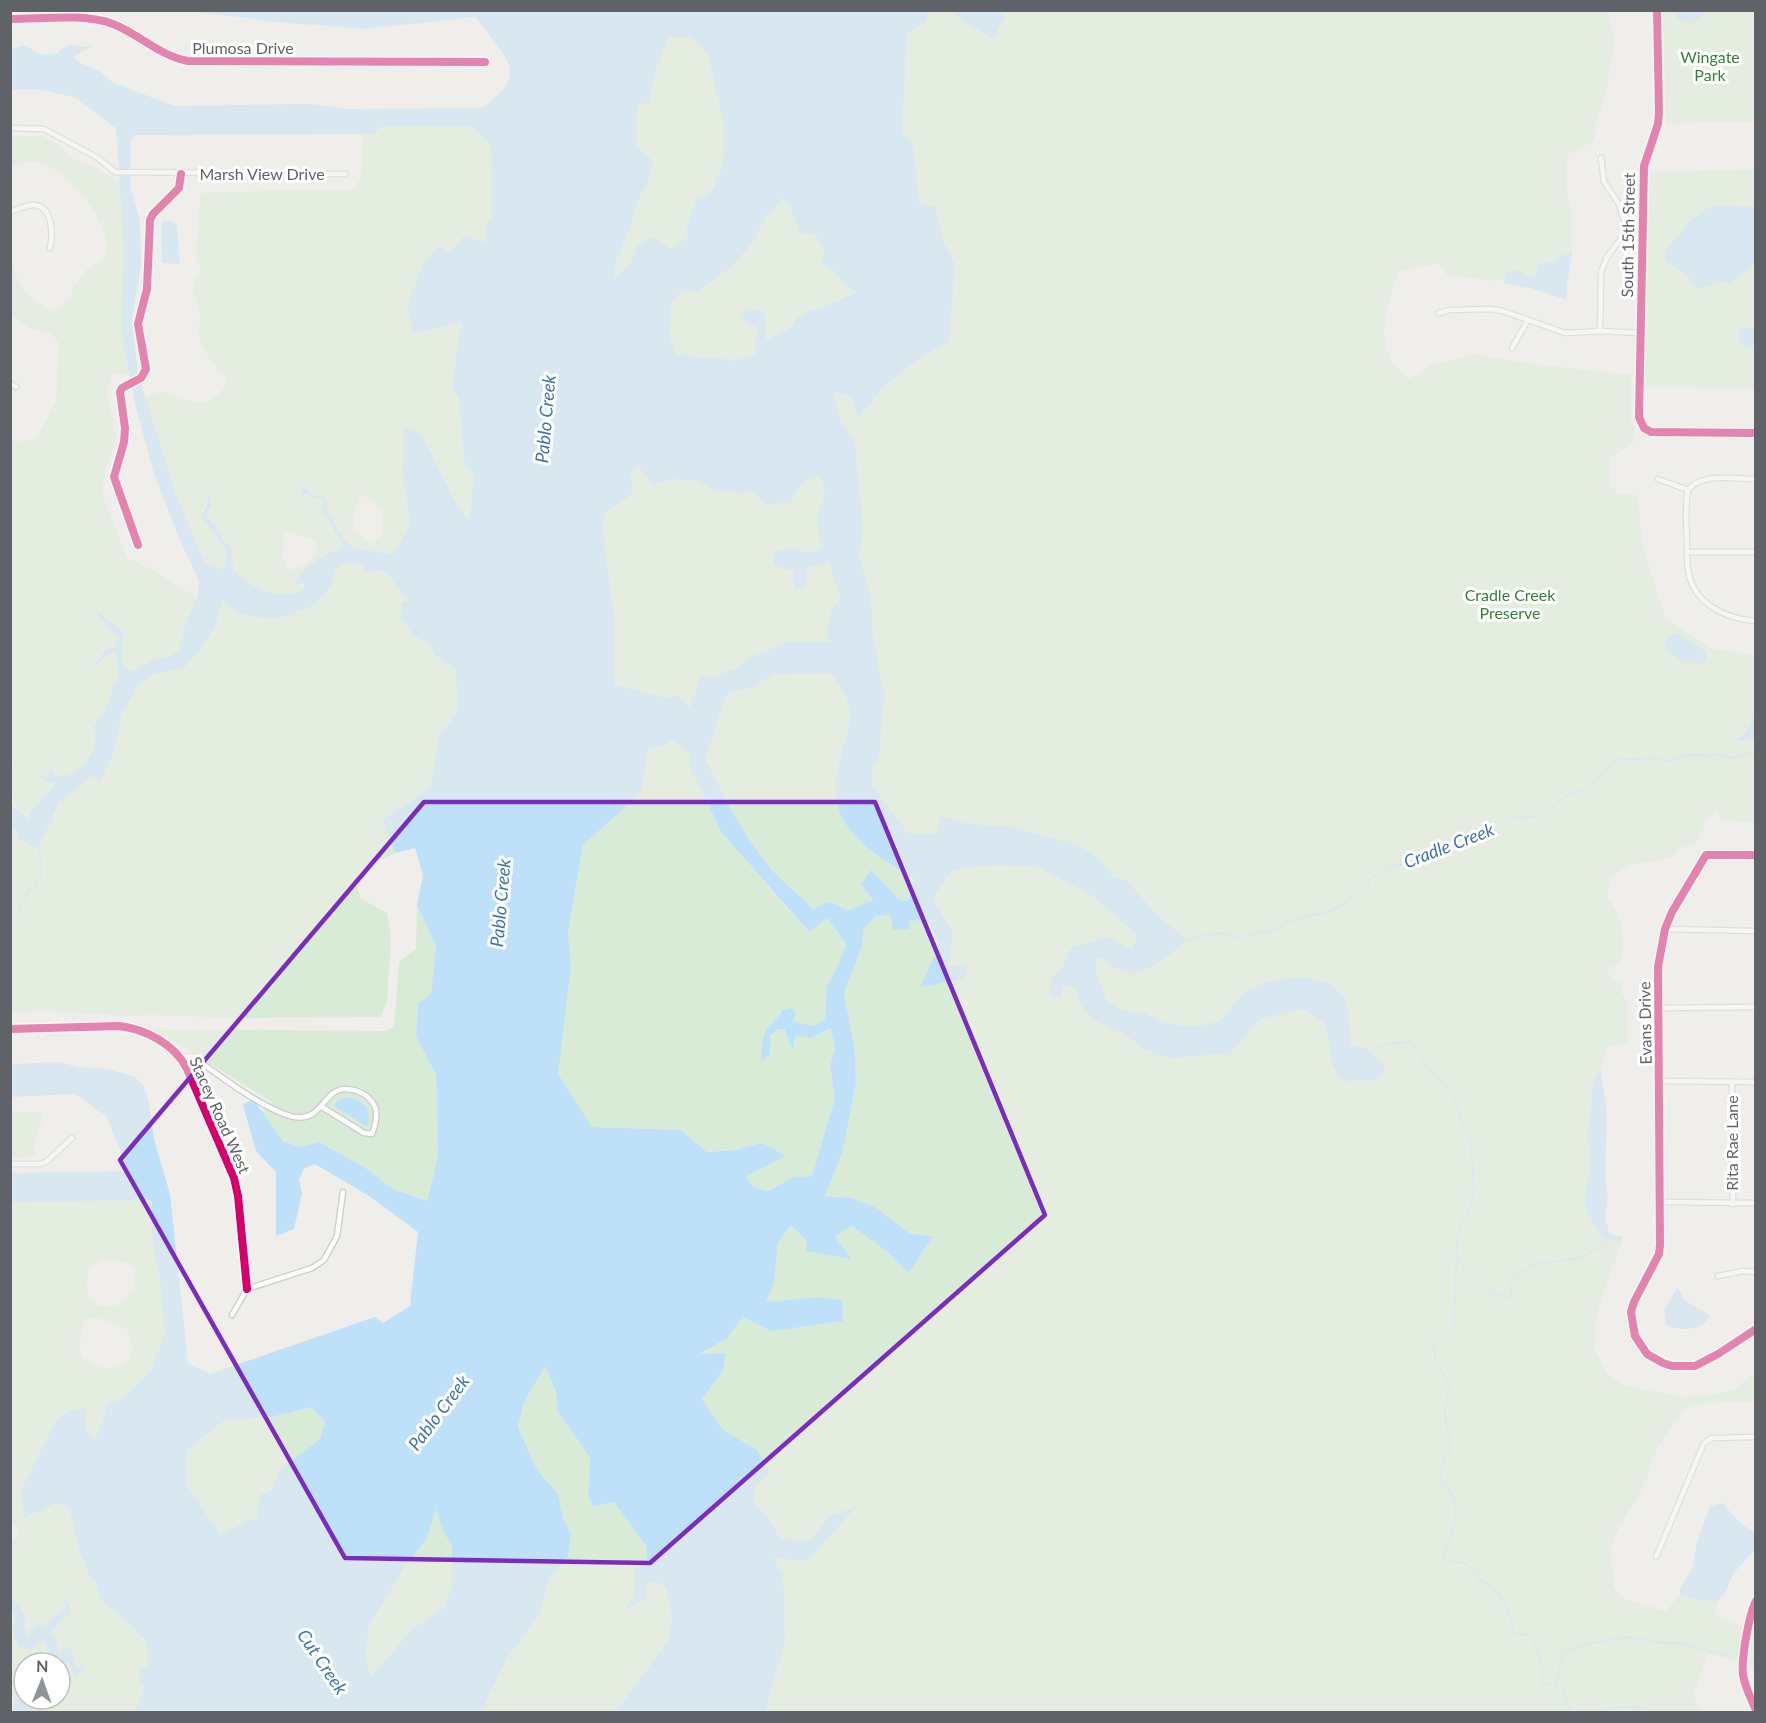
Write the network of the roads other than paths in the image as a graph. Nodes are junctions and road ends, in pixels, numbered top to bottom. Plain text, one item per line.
1 (1657, 10) edge
2 (10, 19) edge
3 (485, 63) dead end
4 (10, 128) edge
5 (1601, 158) dead end
6 (181, 174) junction
7 (345, 174) dead end
8 (10, 212) edge
9 (50, 248) dead end
10 (1439, 313) dead end
11 (1528, 320) junction
12 (1600, 331) junction
13 (1639, 333) junction
14 (1512, 348) dead end
15 (10, 384) edge
16 (16, 387) dead end
17 (1755, 433) edge
18 (1658, 479) dead end
19 (1755, 479) edge
20 (1688, 490) junction
21 (138, 545) dead end
22 (1687, 552) junction
23 (1755, 552) edge
24 (1755, 621) edge
25 (1755, 855) edge
26 (1665, 928) junction
27 (1755, 931) edge
28 (1755, 1007) edge
29 (1658, 1008) junction
30 (10, 1029) edge
31 (181, 1057) junction
32 (1660, 1081) junction
33 (1732, 1082) junction
34 (1755, 1082) edge
35 (322, 1107) junction
36 (72, 1138) dead end
37 (10, 1164) edge
38 (343, 1192) dead end
39 (1660, 1202) junction
40 (1755, 1203) edge
41 (1733, 1204) junction
42 (1755, 1272) edge
43 (1718, 1276) dead end
44 (247, 1289) junction
45 (232, 1315) dead end
46 (1753, 1331) edge
47 (1755, 1339) edge
48 (1755, 1437) edge
49 (1656, 1557) dead end
50 (1755, 1601) edge
51 (1755, 1710) edge

1 - 13 street, South 15th Street
2 - 3 street, Plumosa Drive
4 - 6 street, Marsh View Drive
5 - 12 street
6 - 7 street, Marsh View Drive
6 - 21 street
8 - 9 street
10 - 11 street
11 - 12 street
11 - 14 street
12 - 13 street
13 - 17 street, South 15th Street
15 - 16 street
18 - 20 street
19 - 20 street
20 - 22 street
22 - 23 street
22 - 24 street
25 - 26 street, Evans Drive
26 - 27 street
26 - 29 street, Evans Drive
28 - 29 street
29 - 32 street, Evans Drive
30 - 31 street, Stacey Road West
31 - 35 street
31 - 44 street, Stacey Road West
32 - 33 street
32 - 39 street, Evans Drive
33 - 34 street
33 - 41 street, Rita Rae Lane
35 - 35 street
36 - 37 street
38 - 44 street
39 - 41 street
39 - 46 street, Evans Drive
40 - 41 street
42 - 43 street
44 - 45 street
46 - 47 street
48 - 49 street
50 - 51 street

